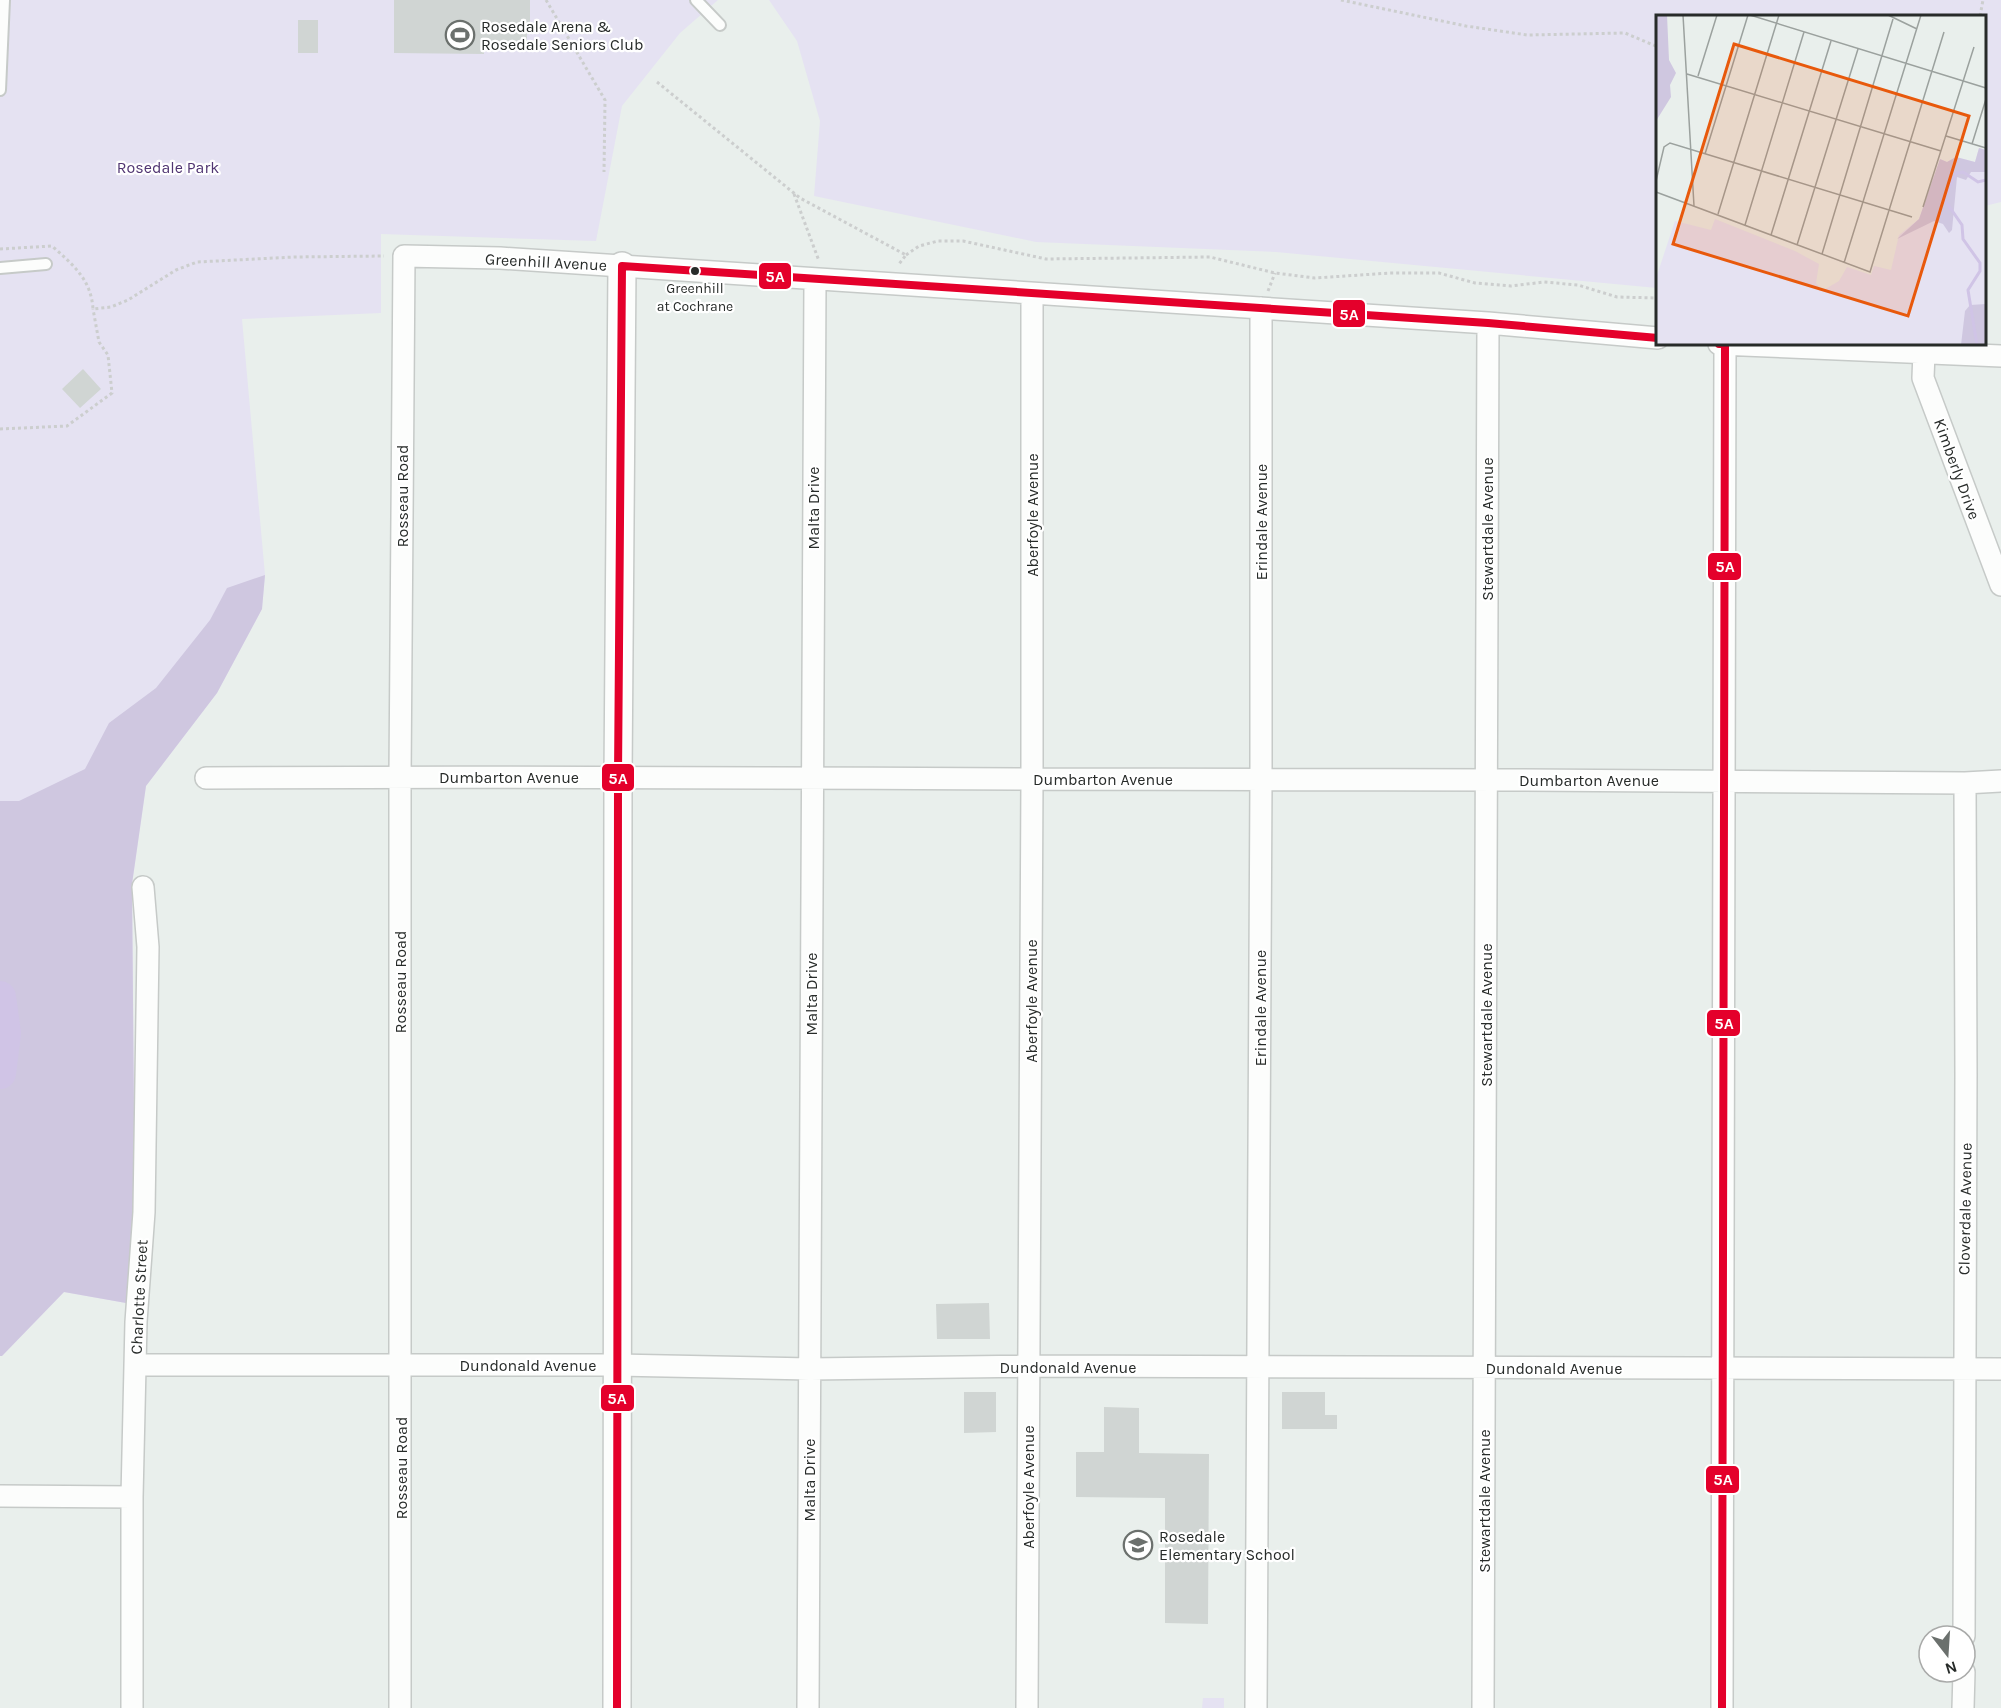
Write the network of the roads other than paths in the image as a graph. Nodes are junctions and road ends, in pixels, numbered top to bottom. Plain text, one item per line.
1 (4, 0) edge
2 (696, 0) edge
3 (720, 25) dead end
4 (0, 90) edge
5 (404, 256) joint
6 (46, 264) dead end
7 (622, 266) junction
8 (0, 268) edge
9 (817, 271) junction
10 (1032, 294) junction
11 (1261, 308) junction
12 (1488, 323) junction
13 (1656, 338) edge
14 (1725, 345) edge
15 (1750, 345) edge
16 (1924, 352) junction
17 (2001, 356) edge
18 (2001, 585) edge
19 (400, 777) junction
20 (618, 777) junction
21 (206, 778) dead end
22 (812, 778) junction
23 (1032, 779) junction
24 (1261, 779) junction
25 (1724, 780) junction
26 (1486, 781) junction
27 (2001, 781) edge
28 (1965, 783) junction
29 (143, 887) dead end
30 (135, 1365) junction
31 (617, 1365) junction
32 (401, 1366) junction
33 (1029, 1366) junction
34 (1258, 1368) junction
35 (1484, 1368) junction
36 (810, 1369) junction
37 (1722, 1369) junction
38 (1964, 1369) junction
39 (2001, 1369) edge
40 (0, 1496) edge
41 (132, 1497) junction
42 (1964, 1624) edge
43 (1964, 1684) edge
44 (132, 1708) edge
45 (400, 1708) edge
46 (617, 1708) edge
47 (808, 1708) edge
48 (1027, 1708) edge
49 (1256, 1708) edge
50 (1483, 1708) edge
51 (1722, 1708) edge
52 (1964, 1708) edge

1 - 4 lane
2 - 3 lane
5 - 7 street, Greenhill Avenue
5 - 19 street, Rosseau Road
6 - 8 lane
7 - 9 street, Greenhill Avenue
7 - 20 street
9 - 10 street, Greenhill Avenue
9 - 22 street, Malta Drive
10 - 11 street, Greenhill Avenue
10 - 23 street, Aberfoyle Avenue
11 - 12 street, Greenhill Avenue
11 - 24 street, Erindale Avenue
12 - 13 street, Greenhill Avenue
12 - 26 street, Stewartdale Avenue
14 - 25 street
15 - 16 street
16 - 17 street
16 - 18 street, Kimberly Drive
19 - 20 street, Dumbarton Avenue
19 - 21 street, Dumbarton Avenue
19 - 32 street, Rosseau Road
20 - 22 street, Dumbarton Avenue
20 - 31 street
22 - 23 street, Dumbarton Avenue
22 - 36 street, Malta Drive
23 - 24 street, Dumbarton Avenue
23 - 33 street, Aberfoyle Avenue
24 - 26 street, Dumbarton Avenue
24 - 34 street, Erindale Avenue
25 - 26 street, Dumbarton Avenue
25 - 28 street, Dumbarton Avenue
25 - 37 street
26 - 35 street, Stewartdale Avenue
27 - 28 street, Dumbarton Avenue
28 - 38 street, Cloverdale Avenue
29 - 30 street, Charlotte Street
30 - 32 street, Dundonald Avenue
30 - 41 street, Charlotte Street
31 - 32 street, Dundonald Avenue
31 - 36 street, Dundonald Avenue
31 - 46 street
32 - 45 street, Rosseau Road
33 - 34 street, Dundonald Avenue
33 - 36 street, Dundonald Avenue
33 - 48 street, Aberfoyle Avenue
34 - 35 street, Dundonald Avenue
34 - 49 street, Erindale Avenue
35 - 37 street, Dundonald Avenue
35 - 50 street, Stewartdale Avenue
36 - 47 street, Malta Drive
37 - 38 street, Dundonald Avenue
37 - 51 street
38 - 39 street, Dundonald Avenue
38 - 42 street, Cloverdale Avenue
40 - 41 street
41 - 44 street, Charlotte Street
43 - 52 street

